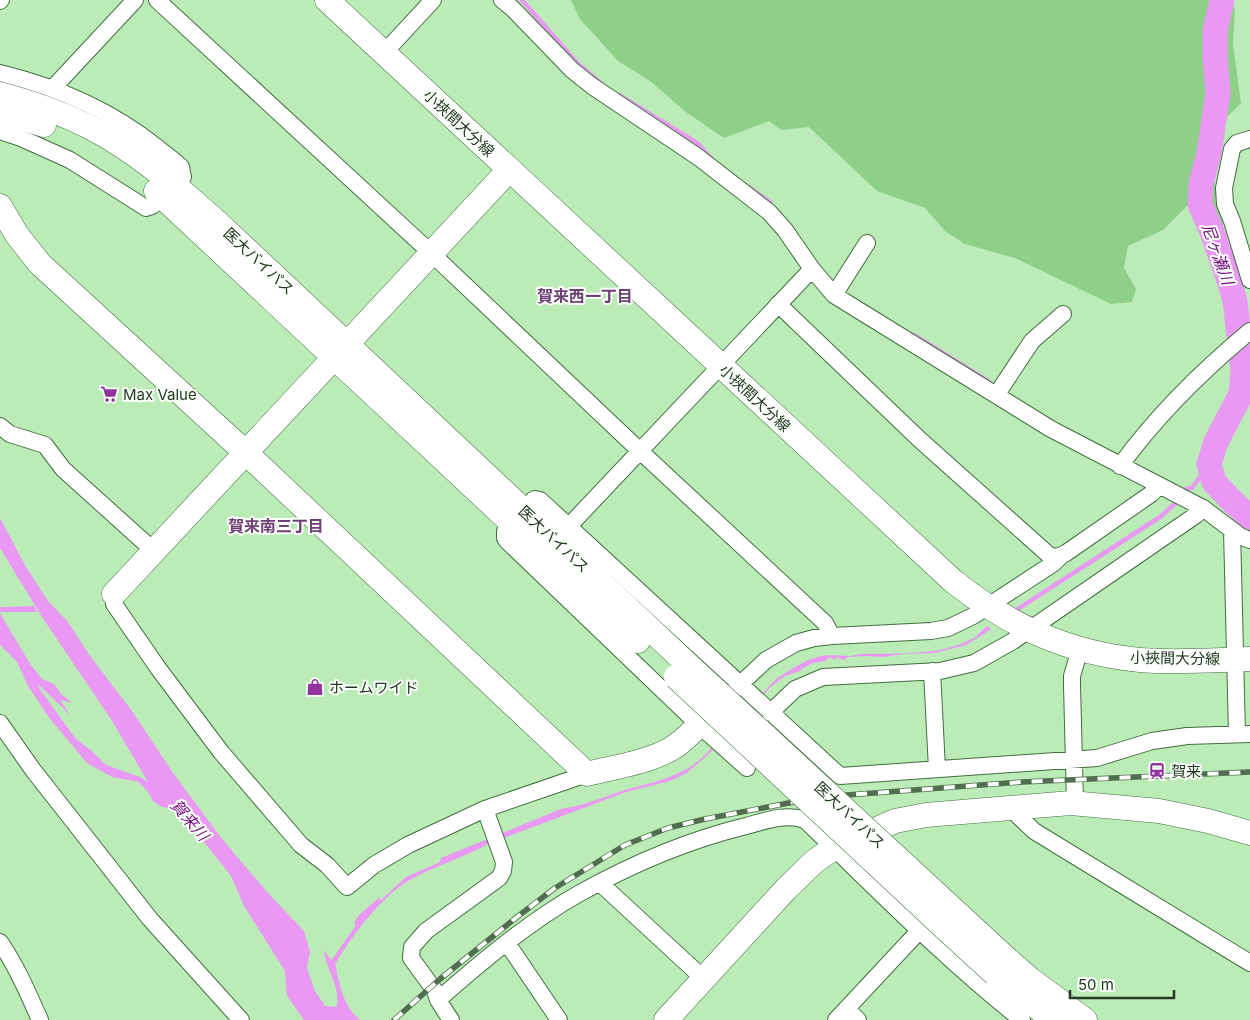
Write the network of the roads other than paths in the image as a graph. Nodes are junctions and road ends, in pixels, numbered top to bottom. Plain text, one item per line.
1 (135, 0) edge
2 (156, 0) edge
3 (327, 0) edge
4 (433, 0) edge
5 (502, 0) edge
6 (384, 53) junction
7 (0, 73) edge
8 (52, 89) junction
9 (0, 94) edge
10 (0, 111) edge
11 (0, 131) edge
12 (1250, 139) edge
13 (509, 170) junction
14 (162, 188) junction
15 (0, 206) edge
16 (867, 243) dead end
17 (431, 253) junction
18 (812, 269) junction
19 (1250, 280) edge
20 (834, 295) junction
21 (778, 304) junction
22 (1063, 314) dead end
23 (1250, 331) edge
24 (341, 350) junction
25 (720, 366) junction
26 (997, 394) junction
27 (0, 426) edge
28 (640, 451) junction
29 (245, 452) junction
30 (1120, 466) junction
31 (1166, 490) junction
32 (1196, 505) junction
33 (518, 517) junction
34 (569, 526) junction
35 (1232, 530) junction
36 (1250, 540) edge
37 (154, 550) junction
38 (1062, 555) junction
39 (114, 594) joint
40 (1006, 618) junction
41 (832, 636) junction
42 (1080, 649) junction
43 (1243, 659) edge
44 (932, 671) junction
45 (739, 685) junction
46 (770, 713) junction
47 (0, 723) edge
48 (700, 725) junction
49 (1244, 734) edge
50 (1073, 759) junction
51 (747, 768) dead end
52 (937, 769) junction
53 (587, 774) junction
54 (1075, 803) junction
55 (1010, 808) junction
56 (485, 810) junction
57 (1250, 833) edge
58 (834, 848) junction
59 (600, 883) junction
60 (920, 930) junction
61 (0, 942) edge
62 (507, 943) junction
63 (1250, 963) edge
64 (1002, 967) junction
65 (704, 978) junction
66 (438, 1000) junction
67 (847, 1016) edge
68 (40, 1020) edge
69 (241, 1020) edge
70 (451, 1020) edge
71 (558, 1020) edge
72 (666, 1020) edge
73 (1022, 1020) edge
74 (1053, 1020) edge
75 (1085, 1020) edge

1 - 8 street
2 - 17 street
3 - 6 main road, 小挾間大分線
4 - 6 street
5 - 18 street
6 - 13 main road, 小挾間大分線
7 - 8 street
8 - 14 street
9 - 14 main road, 医大バイパス
10 - 14 main road
11 - 14 street
12 - 19 street
13 - 17 main road
13 - 25 main road, 小挾間大分線
14 - 24 main road, 医大バイパス
15 - 29 main road
16 - 20 street
17 - 24 main road
17 - 28 street
18 - 20 street
18 - 21 street
20 - 26 street
21 - 25 street
21 - 38 street
22 - 26 street
23 - 30 street
24 - 29 main road
24 - 33 main road, 医大バイパス
25 - 28 street
25 - 40 main road, 小挾間大分線
26 - 30 street
27 - 37 street
28 - 34 street
28 - 41 street
29 - 37 main road
29 - 53 main road
30 - 31 street
31 - 32 street
31 - 38 street
32 - 35 street
32 - 40 street
33 - 34 street
33 - 48 street
33 - 64 main road, 医大バイパス, bridge
34 - 45 street
35 - 36 street
35 - 43 street
37 - 39 main road
38 - 40 street
39 - 56 street
40 - 41 street
40 - 42 main road, 小挾間大分線
40 - 44 street
41 - 45 street
42 - 43 main road, 小挾間大分線
42 - 50 street
43 - 49 street
44 - 46 street
44 - 52 street
45 - 46 street
45 - 48 street
46 - 52 street
47 - 69 street
48 - 51 street
48 - 53 main road
49 - 50 street
50 - 52 street
50 - 54 street
53 - 56 street
54 - 55 main road
54 - 57 main road
55 - 58 main road
55 - 63 street
56 - 66 street
58 - 59 street
58 - 60 street
58 - 65 main road
59 - 62 street
59 - 65 street
60 - 67 street
60 - 73 street
61 - 68 street
62 - 66 street
62 - 71 street
64 - 74 main road, 医大バイパス
64 - 75 main road, 医大バイパス
65 - 72 main road
66 - 70 street

